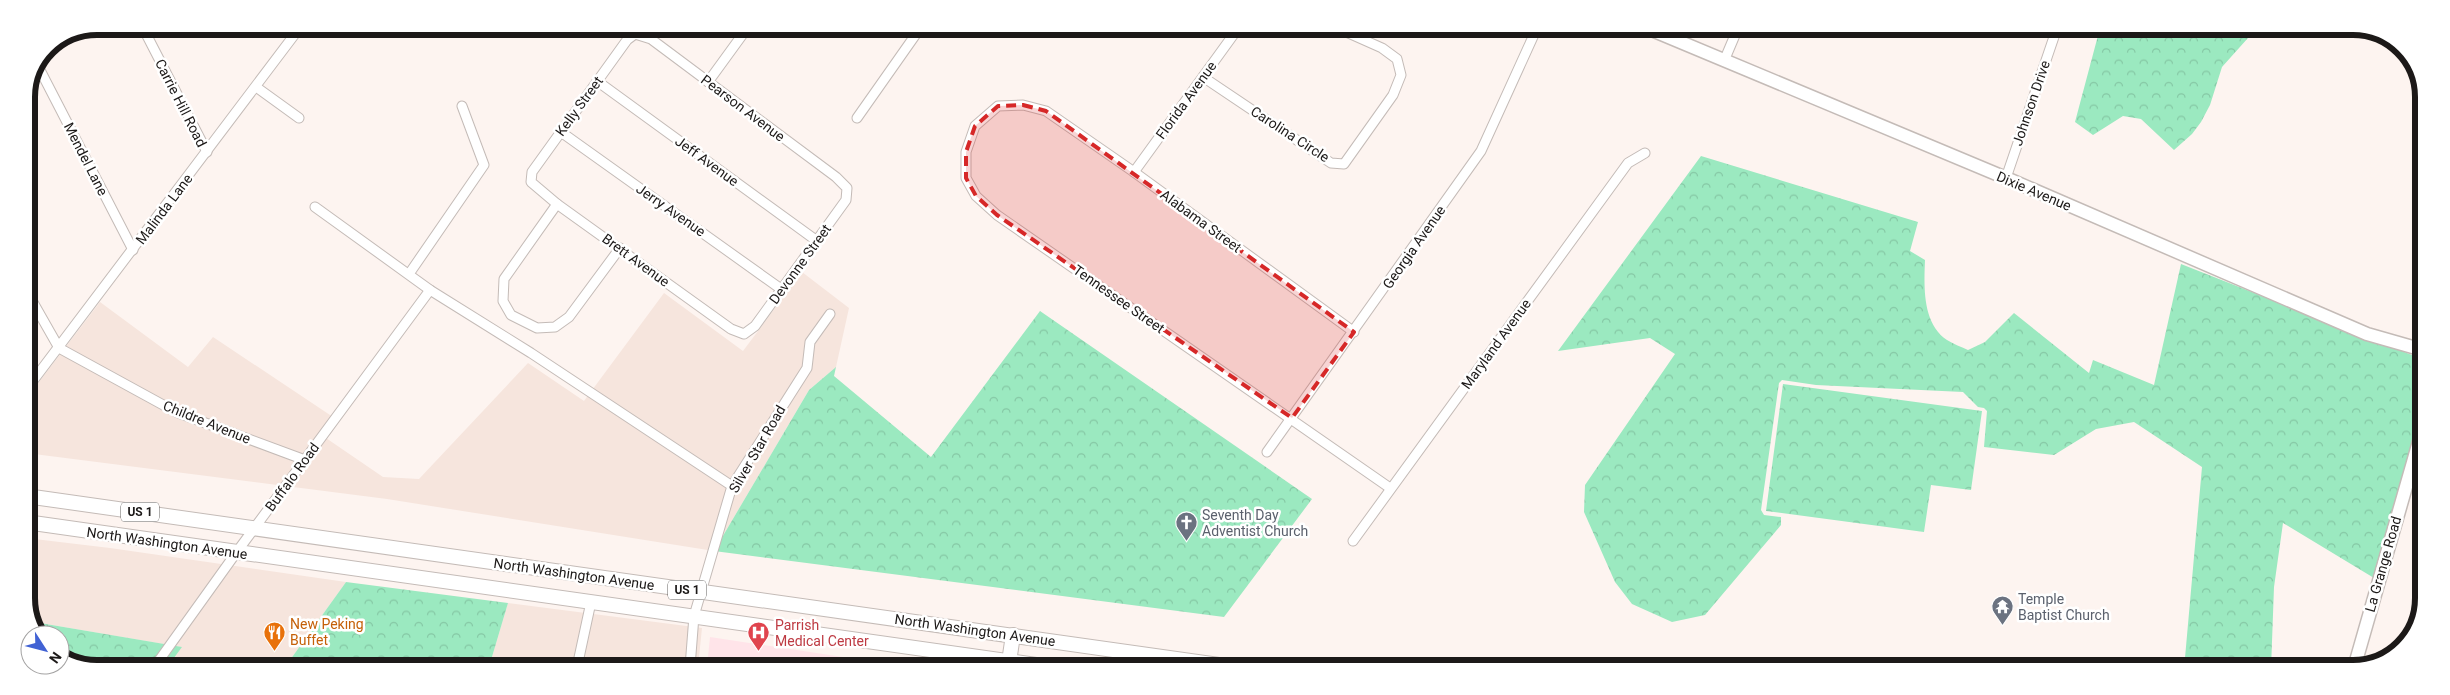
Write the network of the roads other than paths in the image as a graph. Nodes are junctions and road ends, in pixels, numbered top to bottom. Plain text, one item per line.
1 (147, 35) edge
2 (294, 35) edge
3 (634, 35) edge
4 (638, 35) edge
5 (742, 35) edge
6 (916, 35) edge
7 (1233, 35) edge
8 (1353, 35) edge
9 (1535, 35) edge
10 (1664, 35) edge
11 (1735, 35) edge
12 (2055, 35) edge
13 (1724, 61) junction
14 (41, 72) edge
15 (1203, 76) junction
16 (597, 81) junction
17 (708, 82) junction
18 (256, 87) junction
19 (462, 106) dead end
20 (1046, 111) joint
21 (299, 118) dead end
22 (857, 118) dead end
23 (561, 132) junction
24 (207, 152) junction
25 (1645, 153) dead end
26 (1134, 172) junction
27 (2006, 178) junction
28 (531, 182) joint
29 (847, 188) joint
30 (557, 204) junction
31 (315, 207) dead end
32 (817, 241) junction
33 (620, 248) junction
34 (133, 250) junction
35 (409, 274) junction
36 (782, 289) junction
37 (430, 290) junction
38 (35, 306) edge
39 (830, 314) dead end
40 (1354, 332) junction
41 (744, 334) joint
42 (59, 348) junction
43 (2415, 348) edge
44 (35, 379) edge
45 (1292, 418) junction
46 (1267, 452) dead end
47 (2415, 455) edge
48 (305, 460) junction
49 (732, 486) junction
50 (1390, 488) junction
51 (35, 497) edge
52 (35, 523) edge
53 (255, 529) junction
54 (1352, 541) dead end
55 (236, 553) junction
56 (701, 592) junction
57 (590, 602) junction
58 (694, 616) junction
59 (1013, 635) junction
60 (160, 660) edge
61 (578, 660) edge
62 (691, 660) edge
63 (995, 660) edge
64 (1009, 660) edge
65 (1185, 660) edge
66 (2356, 660) edge

1 - 24 street, Carrie Hill Road
2 - 18 street, Malinda Lane
3 - 16 street, Kelly Street
4 - 17 street, Pearson Avenue
5 - 17 street
6 - 22 street
7 - 15 street, Florida Avenue
8 - 15 street, Carolina Circle
9 - 40 street, Georgia Avenue
10 - 13 street, Dixie Avenue
11 - 13 street
12 - 27 street, Johnson Drive
13 - 27 street, Dixie Avenue
14 - 34 street, Mendel Lane
15 - 26 street, Florida Avenue
16 - 23 street, Kelly Street
16 - 32 street, Jeff Avenue
17 - 29 street, Pearson Avenue
18 - 21 street
18 - 24 street, Malinda Lane
19 - 35 street
20 - 26 street, Alabama Street
20 - 45 street, Tennessee Street
23 - 28 street, Kelly Street
23 - 36 street, Jerry Avenue
24 - 34 street, Malinda Lane
25 - 50 street, Maryland Avenue
26 - 40 street, Alabama Street
27 - 43 street, Dixie Avenue
28 - 30 street, Brett Avenue
29 - 32 street, Devonne Street
30 - 33 street, Brett Avenue
30 - 33 street
31 - 35 street
32 - 36 street, Devonne Street
33 - 41 street, Brett Avenue
34 - 42 street, Malinda Lane
35 - 37 street
36 - 41 street, Devonne Street
37 - 48 street, Buffalo Road
37 - 49 street
38 - 42 street
39 - 49 street, Silver Star Road
40 - 45 street, Georgia Avenue
42 - 44 street, Malinda Lane
42 - 48 street, Childre Avenue
45 - 46 street, Georgia Avenue
45 - 50 street, Tennessee Street
47 - 66 street, La Grange Road
48 - 53 street, Buffalo Road
49 - 56 street, Silver Star Road
50 - 54 street, Maryland Avenue
51 - 53 main road, North Washington Avenue / US 1
52 - 55 main road, North Washington Avenue / US 1
53 - 55 street, Buffalo Road
53 - 56 main road, North Washington Avenue / US 1
55 - 57 main road, North Washington Avenue / US 1
55 - 60 street, Buffalo Road
56 - 58 street, Silver Star Road
56 - 59 main road, North Washington Avenue / US 1
57 - 58 main road, North Washington Avenue / US 1
57 - 61 street
58 - 62 street, Silver Star Road
58 - 63 main road, North Washington Avenue / US 1
59 - 64 main road
59 - 65 main road, North Washington Avenue / US 1

